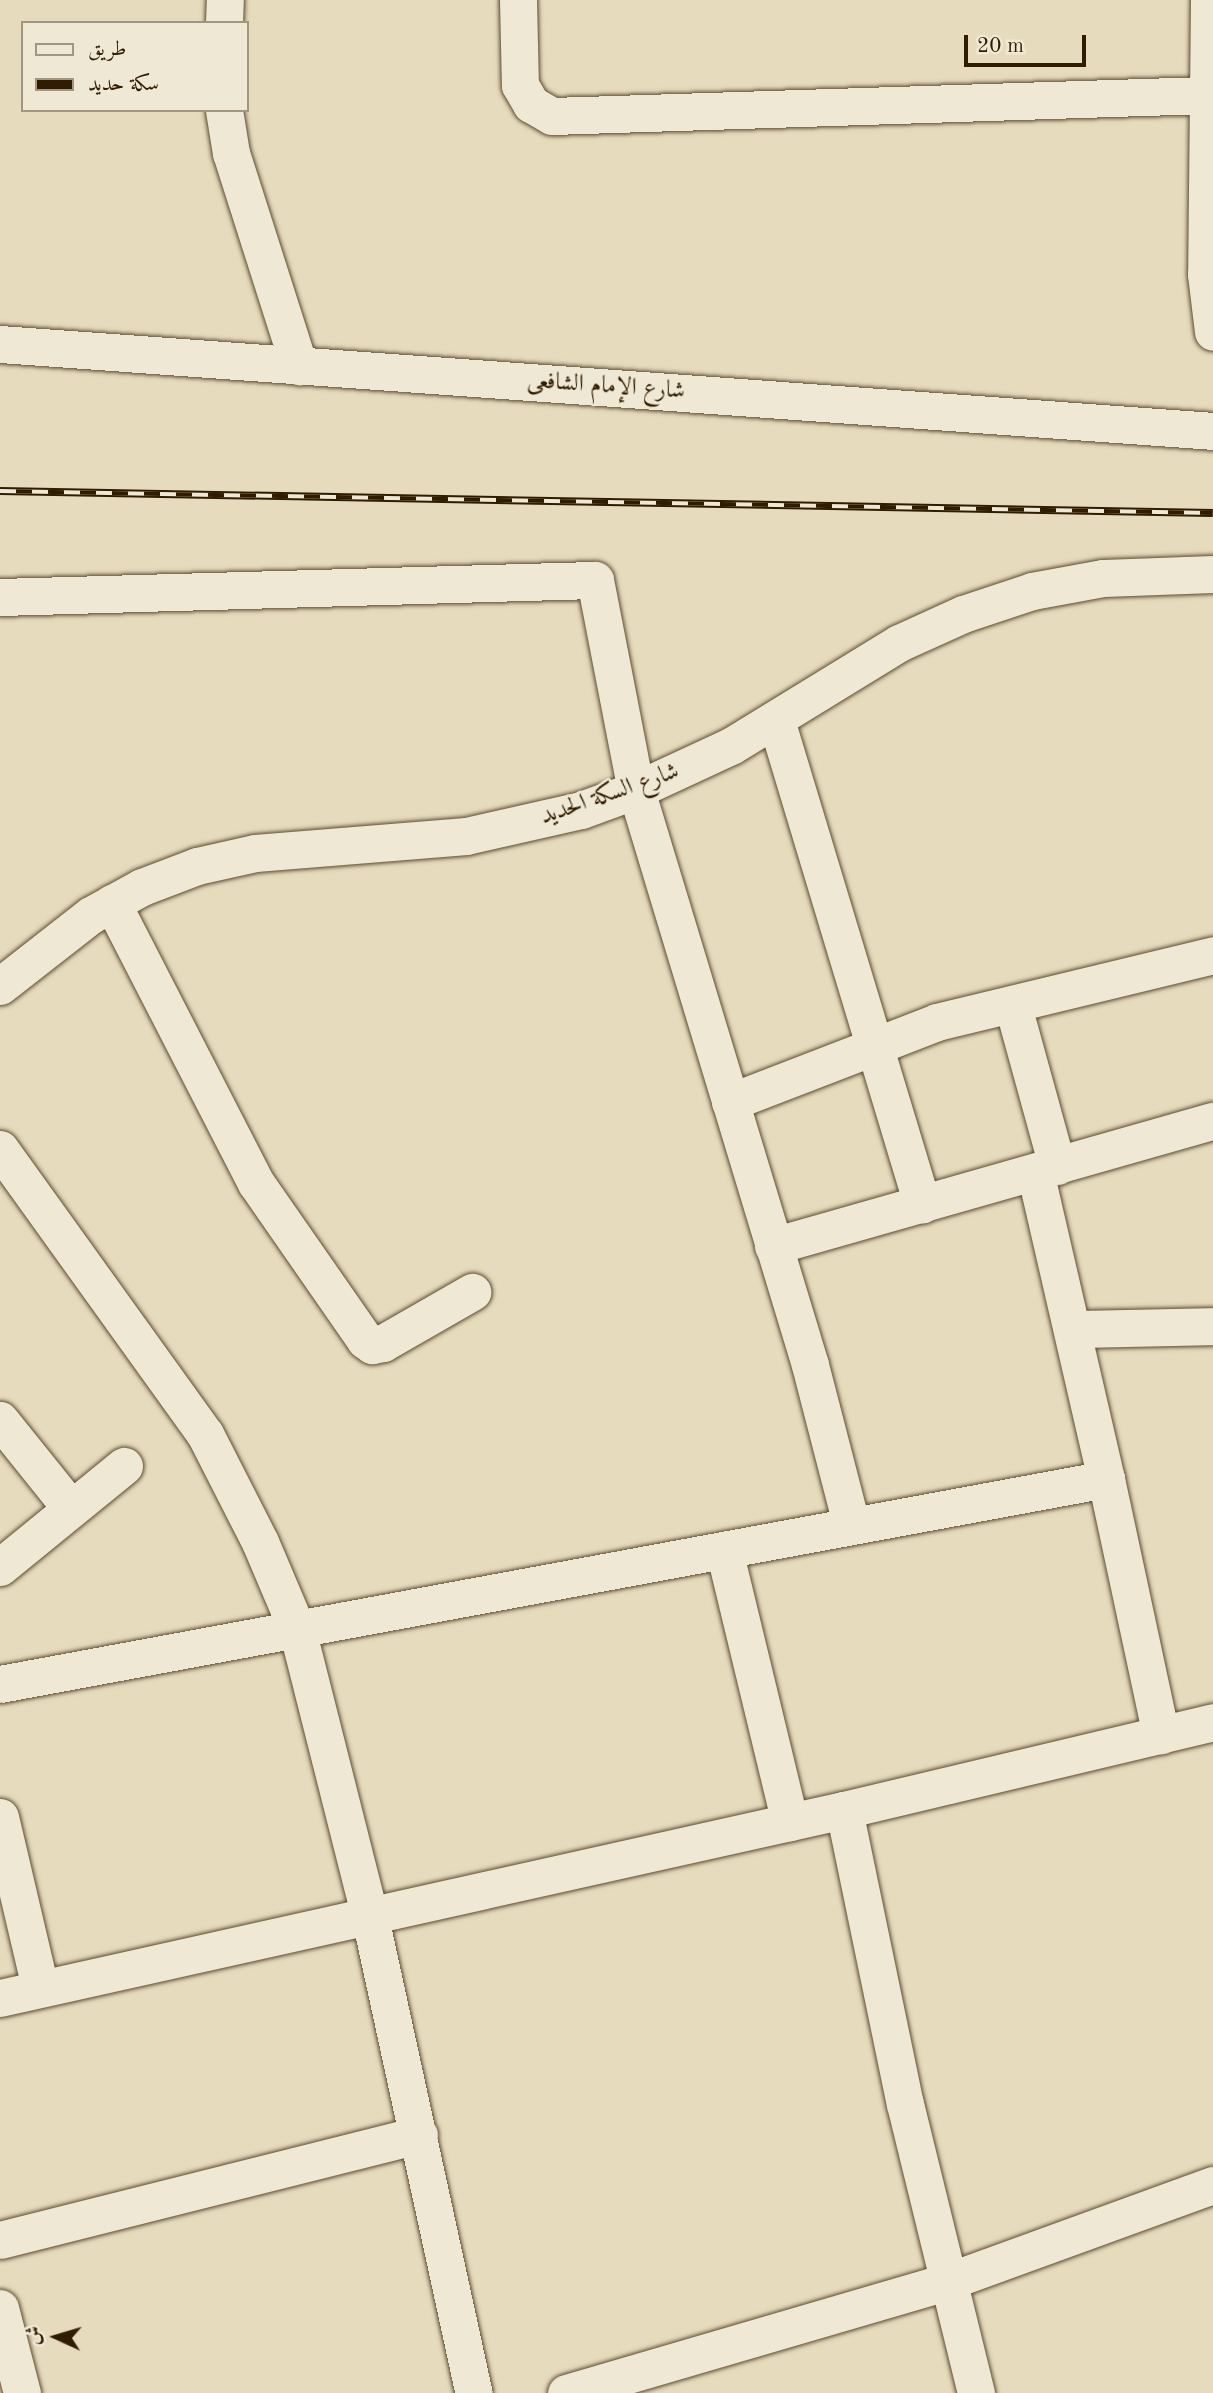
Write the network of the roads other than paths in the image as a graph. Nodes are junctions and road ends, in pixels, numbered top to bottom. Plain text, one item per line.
1 (225, 0) edge
2 (518, 0) edge
3 (1209, 0) edge
4 (224, 21) edge
5 (1205, 95) junction
6 (223, 112) edge
7 (1213, 332) edge
8 (0, 344) edge
9 (299, 366) junction
10 (1213, 431) edge
11 (1213, 574) edge
12 (0, 597) edge
13 (776, 720) junction
14 (636, 790) junction
15 (112, 903) junction
16 (1213, 955) edge
17 (0, 986) edge
18 (1013, 1006) junction
19 (877, 1045) junction
20 (730, 1102) junction
21 (1213, 1121) edge
22 (0, 1149) edge
23 (1046, 1169) junction
24 (922, 1204) junction
25 (773, 1246) junction
26 (472, 1292) dead end
27 (1213, 1325) edge
28 (1074, 1329) junction
29 (0, 1420) edge
30 (124, 1466) dead end
31 (1106, 1479) junction
32 (71, 1507) junction
33 (851, 1524) junction
34 (724, 1549) junction
35 (0, 1567) edge
36 (297, 1629) junction
37 (0, 1684) edge
38 (1213, 1722) edge
39 (1161, 1735) junction
40 (844, 1810) junction
41 (0, 1817) edge
42 (790, 1822) junction
43 (369, 1913) junction
44 (40, 1988) junction
45 (0, 1998) edge
46 (419, 2135) junction
47 (1213, 2185) edge
48 (0, 2240) edge
49 (946, 2282) junction
50 (0, 2308) edge
51 (22, 2393) edge
52 (474, 2393) edge
53 (566, 2393) edge
54 (976, 2393) edge

1 - 4 street
2 - 5 street
3 - 5 street
5 - 7 street
6 - 9 street
8 - 9 street, شارع الإمام الشافعى
9 - 10 street, شارع الإمام الشافعى
11 - 13 street, شارع السكة الحديد
12 - 14 street
13 - 14 street, شارع السكة الحديد
13 - 19 street
14 - 15 street, شارع السكة الحديد
14 - 20 street
15 - 17 street, شارع السكة الحديد
15 - 26 street
16 - 18 street
18 - 19 street
18 - 23 street
19 - 20 street
19 - 24 street
20 - 25 street
21 - 23 street
22 - 36 street
23 - 24 street
23 - 28 street
24 - 25 street
25 - 33 street
27 - 28 street
28 - 31 street
29 - 32 street
30 - 32 street
31 - 33 street
31 - 39 street
32 - 35 street
33 - 34 street
34 - 36 street
34 - 42 street
36 - 37 street
36 - 43 street
38 - 39 street
39 - 40 street
40 - 42 street
40 - 49 street
41 - 44 street
42 - 43 street
43 - 44 street
43 - 46 street
44 - 45 street
46 - 48 street
46 - 52 street
47 - 49 street
49 - 53 street
49 - 54 street
50 - 51 street

